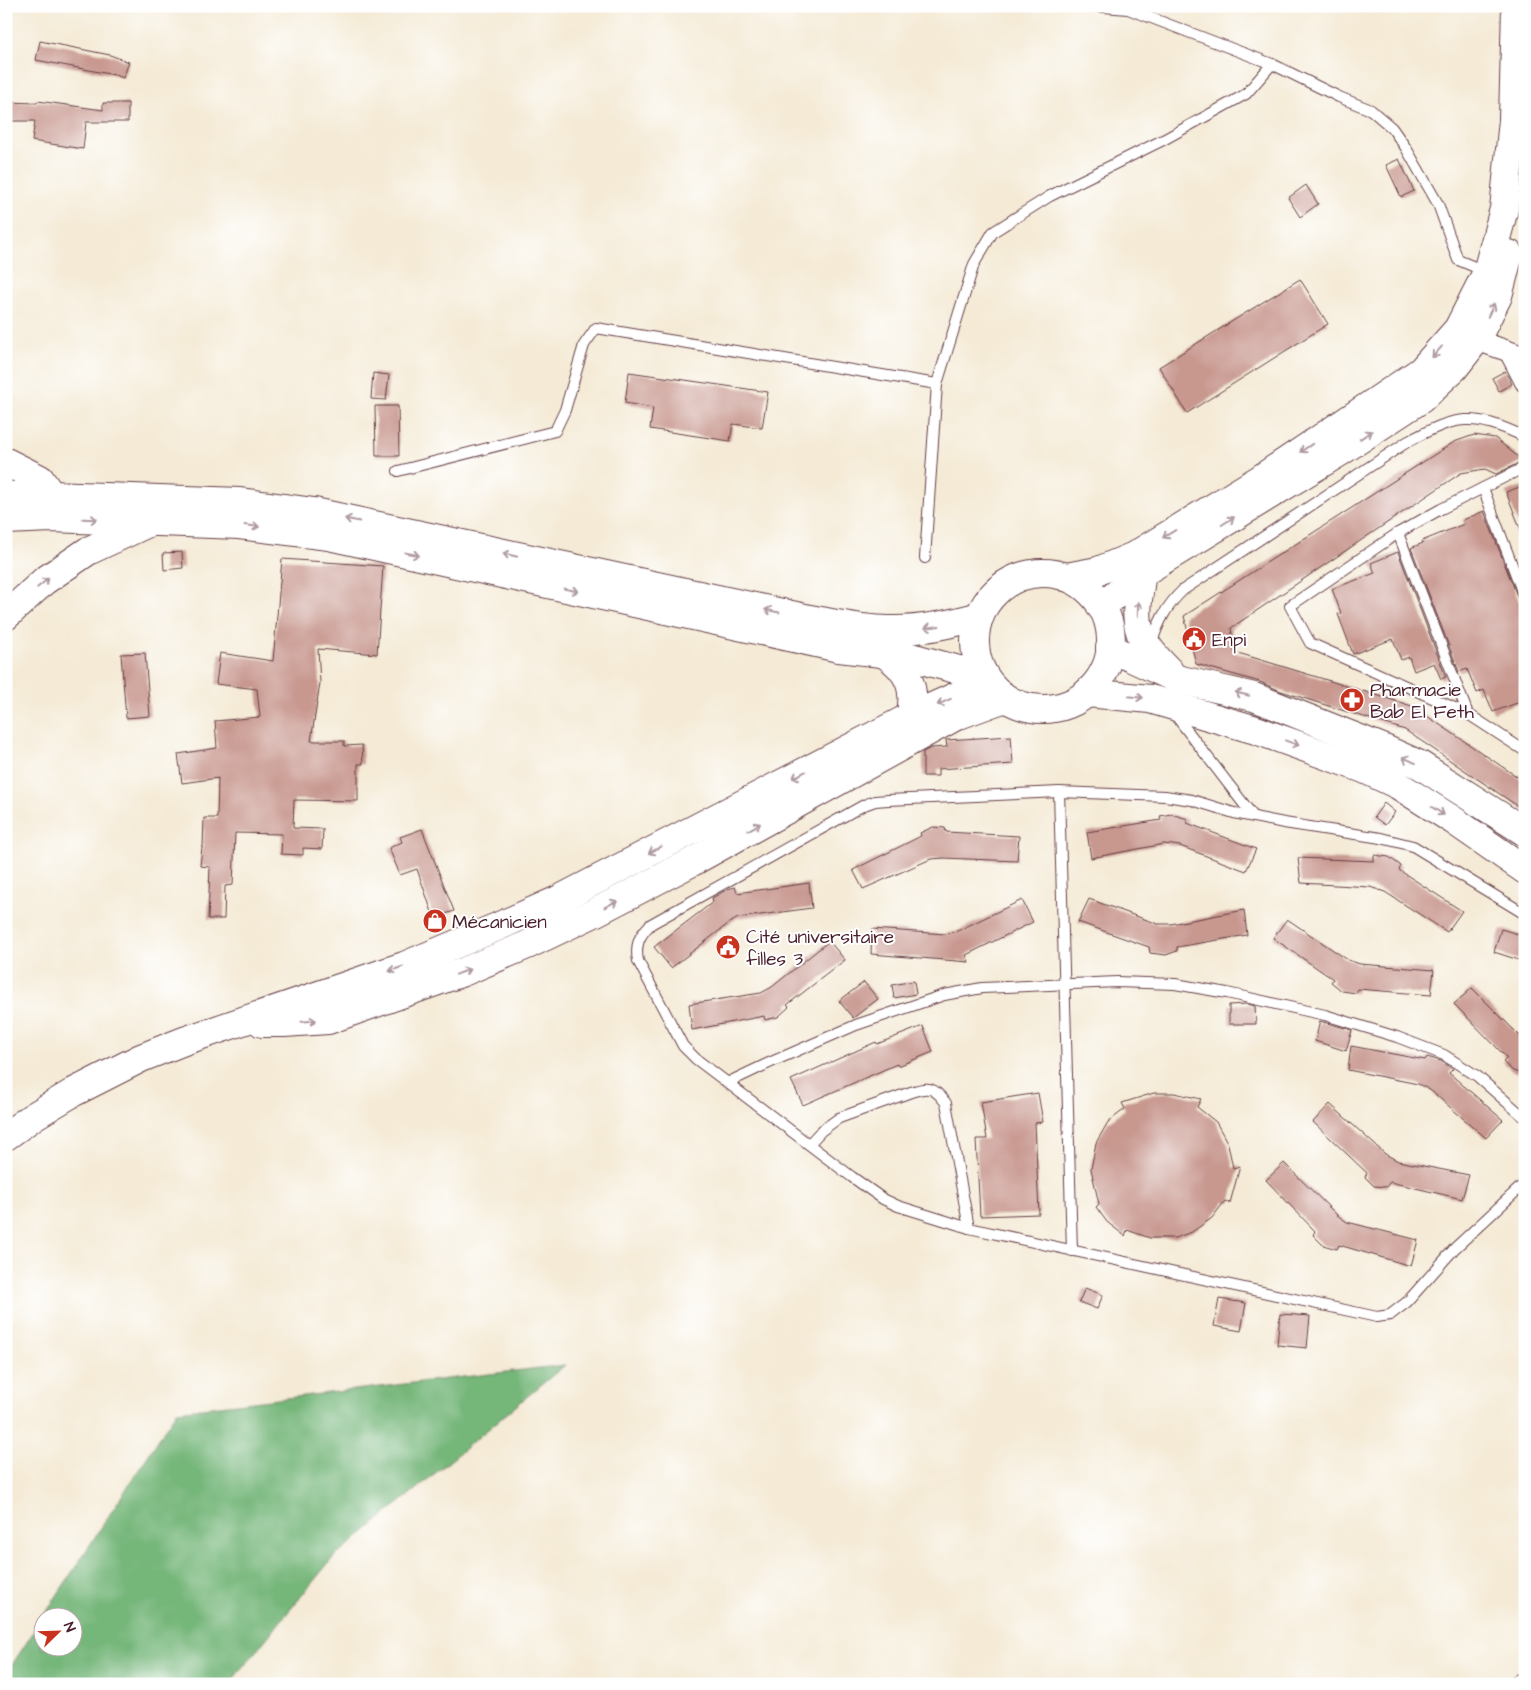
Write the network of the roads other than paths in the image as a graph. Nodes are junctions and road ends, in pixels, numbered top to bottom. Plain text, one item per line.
1 (1092, 6) edge
2 (1516, 6) edge
3 (1272, 64) junction
4 (1525, 170) edge
5 (1487, 272) junction
6 (1467, 334) junction
7 (1517, 355) edge
8 (1525, 382) edge
9 (936, 384) junction
10 (1525, 437) edge
11 (6, 462) edge
12 (1525, 467) edge
13 (398, 472) dead end
14 (1483, 488) junction
15 (6, 496) edge
16 (51, 506) junction
17 (6, 520) edge
18 (150, 522) junction
19 (1398, 533) junction
20 (925, 558) dead end
21 (1142, 573) junction
22 (1066, 577) junction
23 (1525, 598) edge
24 (1102, 607) junction
25 (6, 616) edge
26 (980, 616) junction
27 (1110, 648) junction
28 (1149, 649) junction
29 (885, 654) junction
30 (1177, 679) junction
31 (993, 685) junction
32 (1087, 693) junction
33 (1167, 704) junction
34 (1468, 714) junction
35 (910, 717) junction
36 (1525, 751) edge
37 (1059, 792) junction
38 (1252, 816) junction
39 (1525, 832) edge
40 (1525, 870) edge
41 (1525, 914) edge
42 (1065, 985) junction
43 (243, 1021) junction
44 (729, 1082) junction
45 (1525, 1118) edge
46 (6, 1136) edge
47 (809, 1144) junction
48 (1525, 1183) edge
49 (969, 1228) junction
50 (1072, 1251) junction
51 (1525, 1682) edge
52 (1520, 1684) edge

1 - 3 lane
2 - 5 main road
3 - 5 lane
3 - 9 lane
6 -> 4 main road
5 - 6 main road
6 - 7 street
21 -> 6 main road
6 -> 22 main road
7 - 8 street
9 - 13 lane
9 - 20 lane
10 - 28 lane
11 - 16 main road
12 - 14 lane
14 - 19 lane
14 - 23 lane
15 - 16 main road
16 - 17 main road
16 -> 18 main road
26 -> 16 main road
25 -> 18 main road
18 -> 29 main road
19 - 34 lane
19 - 34 lane
21 - 24 main road
28 -> 21 main road
22 - 24 main road
22 - 26 main road
24 - 27 main road
26 - 31 main road
27 - 30 main road
27 - 32 main road
28 - 30 main road
29 - 31 main road
29 - 35 main road
39 -> 30 main road
31 - 32 main road
31 -> 35 main road
43 -> 31 main road
32 -> 33 main road
33 - 38 lane
33 -> 40 main road
34 - 36 lane
35 -> 43 main road
37 - 38 lane
37 - 42 lane
37 - 44 lane
38 - 41 lane
42 - 44 lane
42 - 45 lane
42 - 50 lane
43 - 46 main road
44 - 47 lane
47 - 49 lane
47 - 49 lane
48 - 50 lane
49 - 50 lane
51 - 52 street

